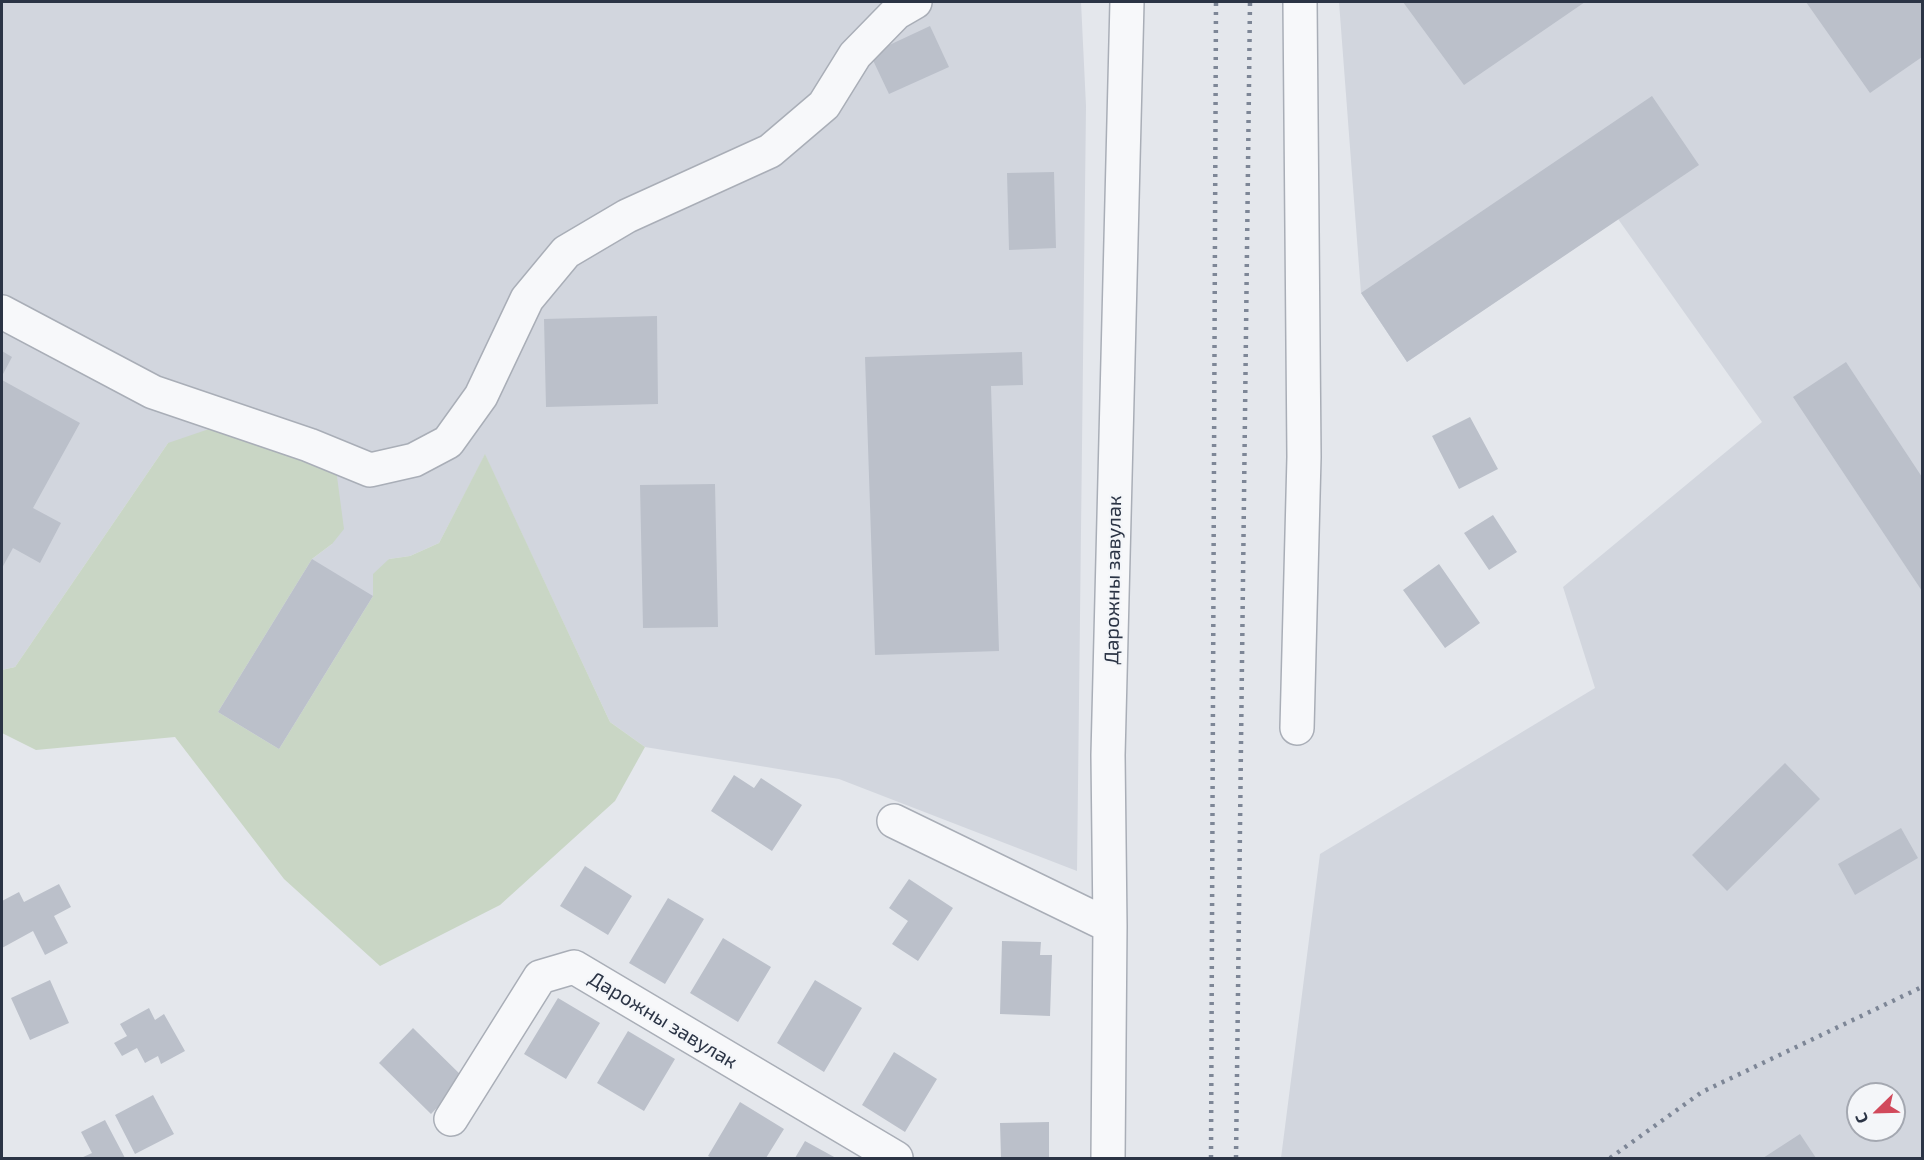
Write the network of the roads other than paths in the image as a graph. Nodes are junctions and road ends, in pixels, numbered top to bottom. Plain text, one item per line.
1 (915, 2) edge
2 (1127, 2) edge
3 (1300, 2) edge
4 (2, 312) edge
5 (1297, 728) dead end
6 (894, 821) dead end
7 (1110, 926) junction
8 (451, 1119) dead end
9 (896, 1158) edge
10 (1108, 1158) edge

1 - 4 street
2 - 7 street, Дарожны завулак
3 - 5 street
6 - 7 street
7 - 10 street, Дарожны завулак
8 - 9 street, Дарожны завулак

